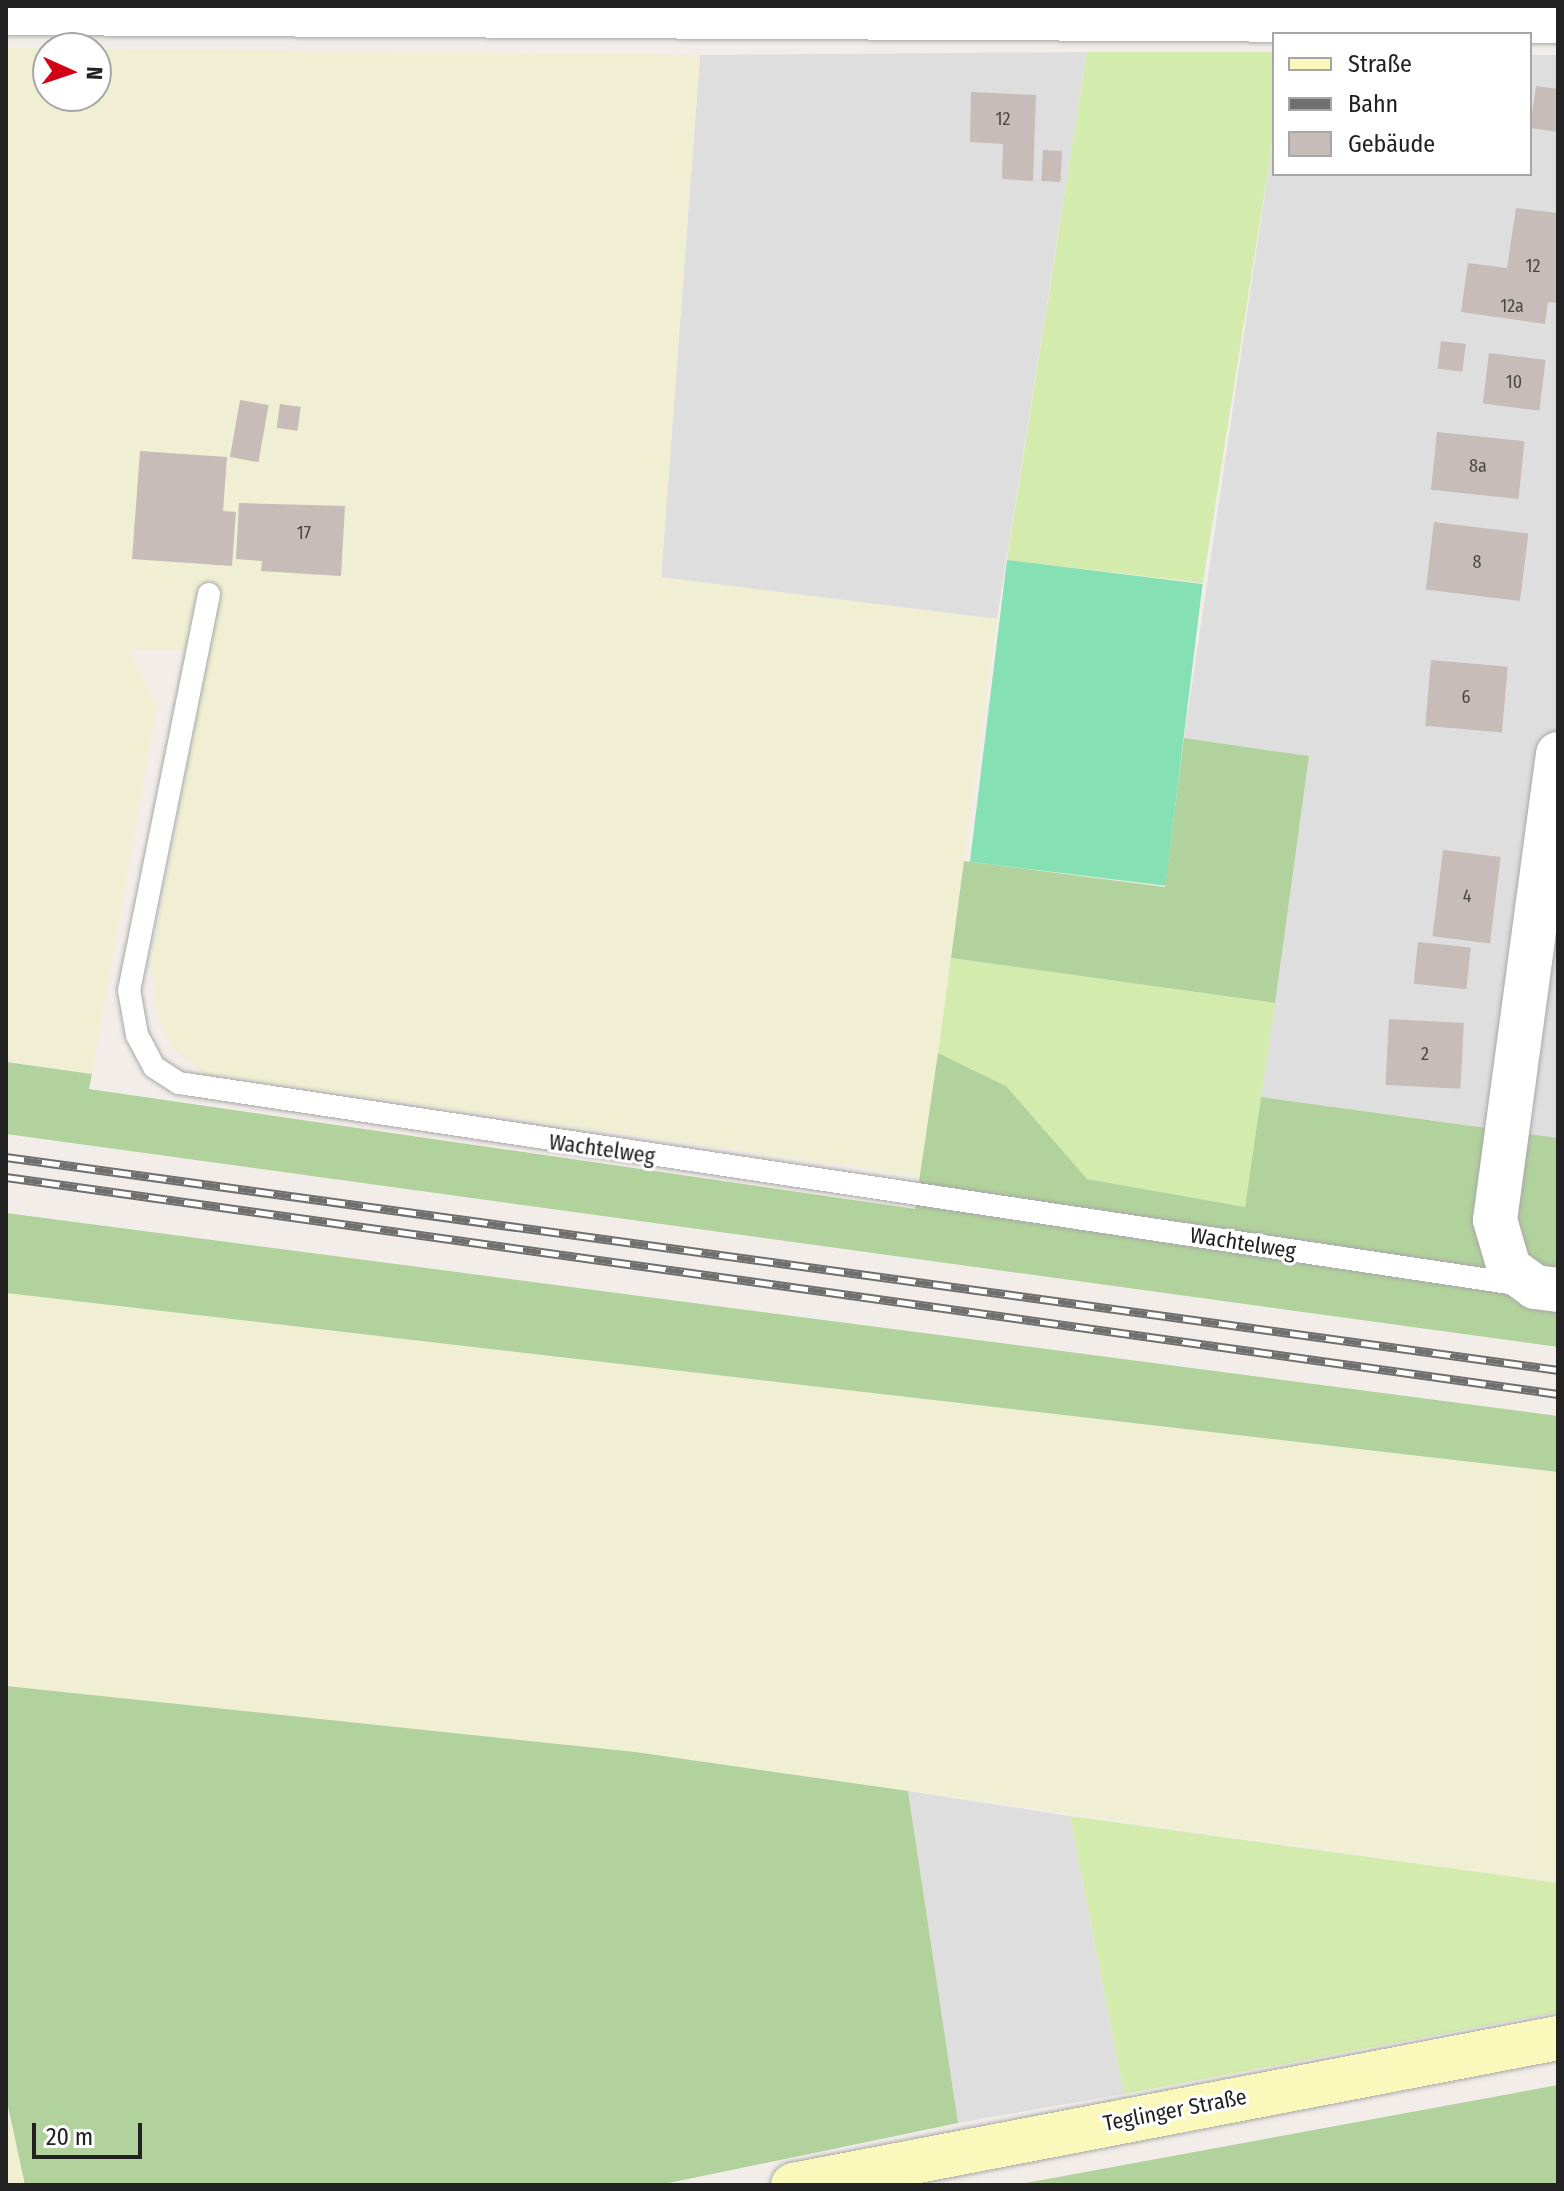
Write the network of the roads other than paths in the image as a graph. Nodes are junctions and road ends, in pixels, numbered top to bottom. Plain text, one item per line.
1 (6, 13) edge
2 (1558, 21) edge
3 (209, 594) dead end
4 (1558, 754) edge
5 (1554, 810) edge
6 (1547, 1288) edge
7 (1558, 2038) edge
8 (793, 2185) edge

1 - 2 street
3 - 6 lane, Wachtelweg
4 - 5 street, Wachtelweg
5 - 6 street, Wachtelweg
7 - 8 street, Teglinger Straße

